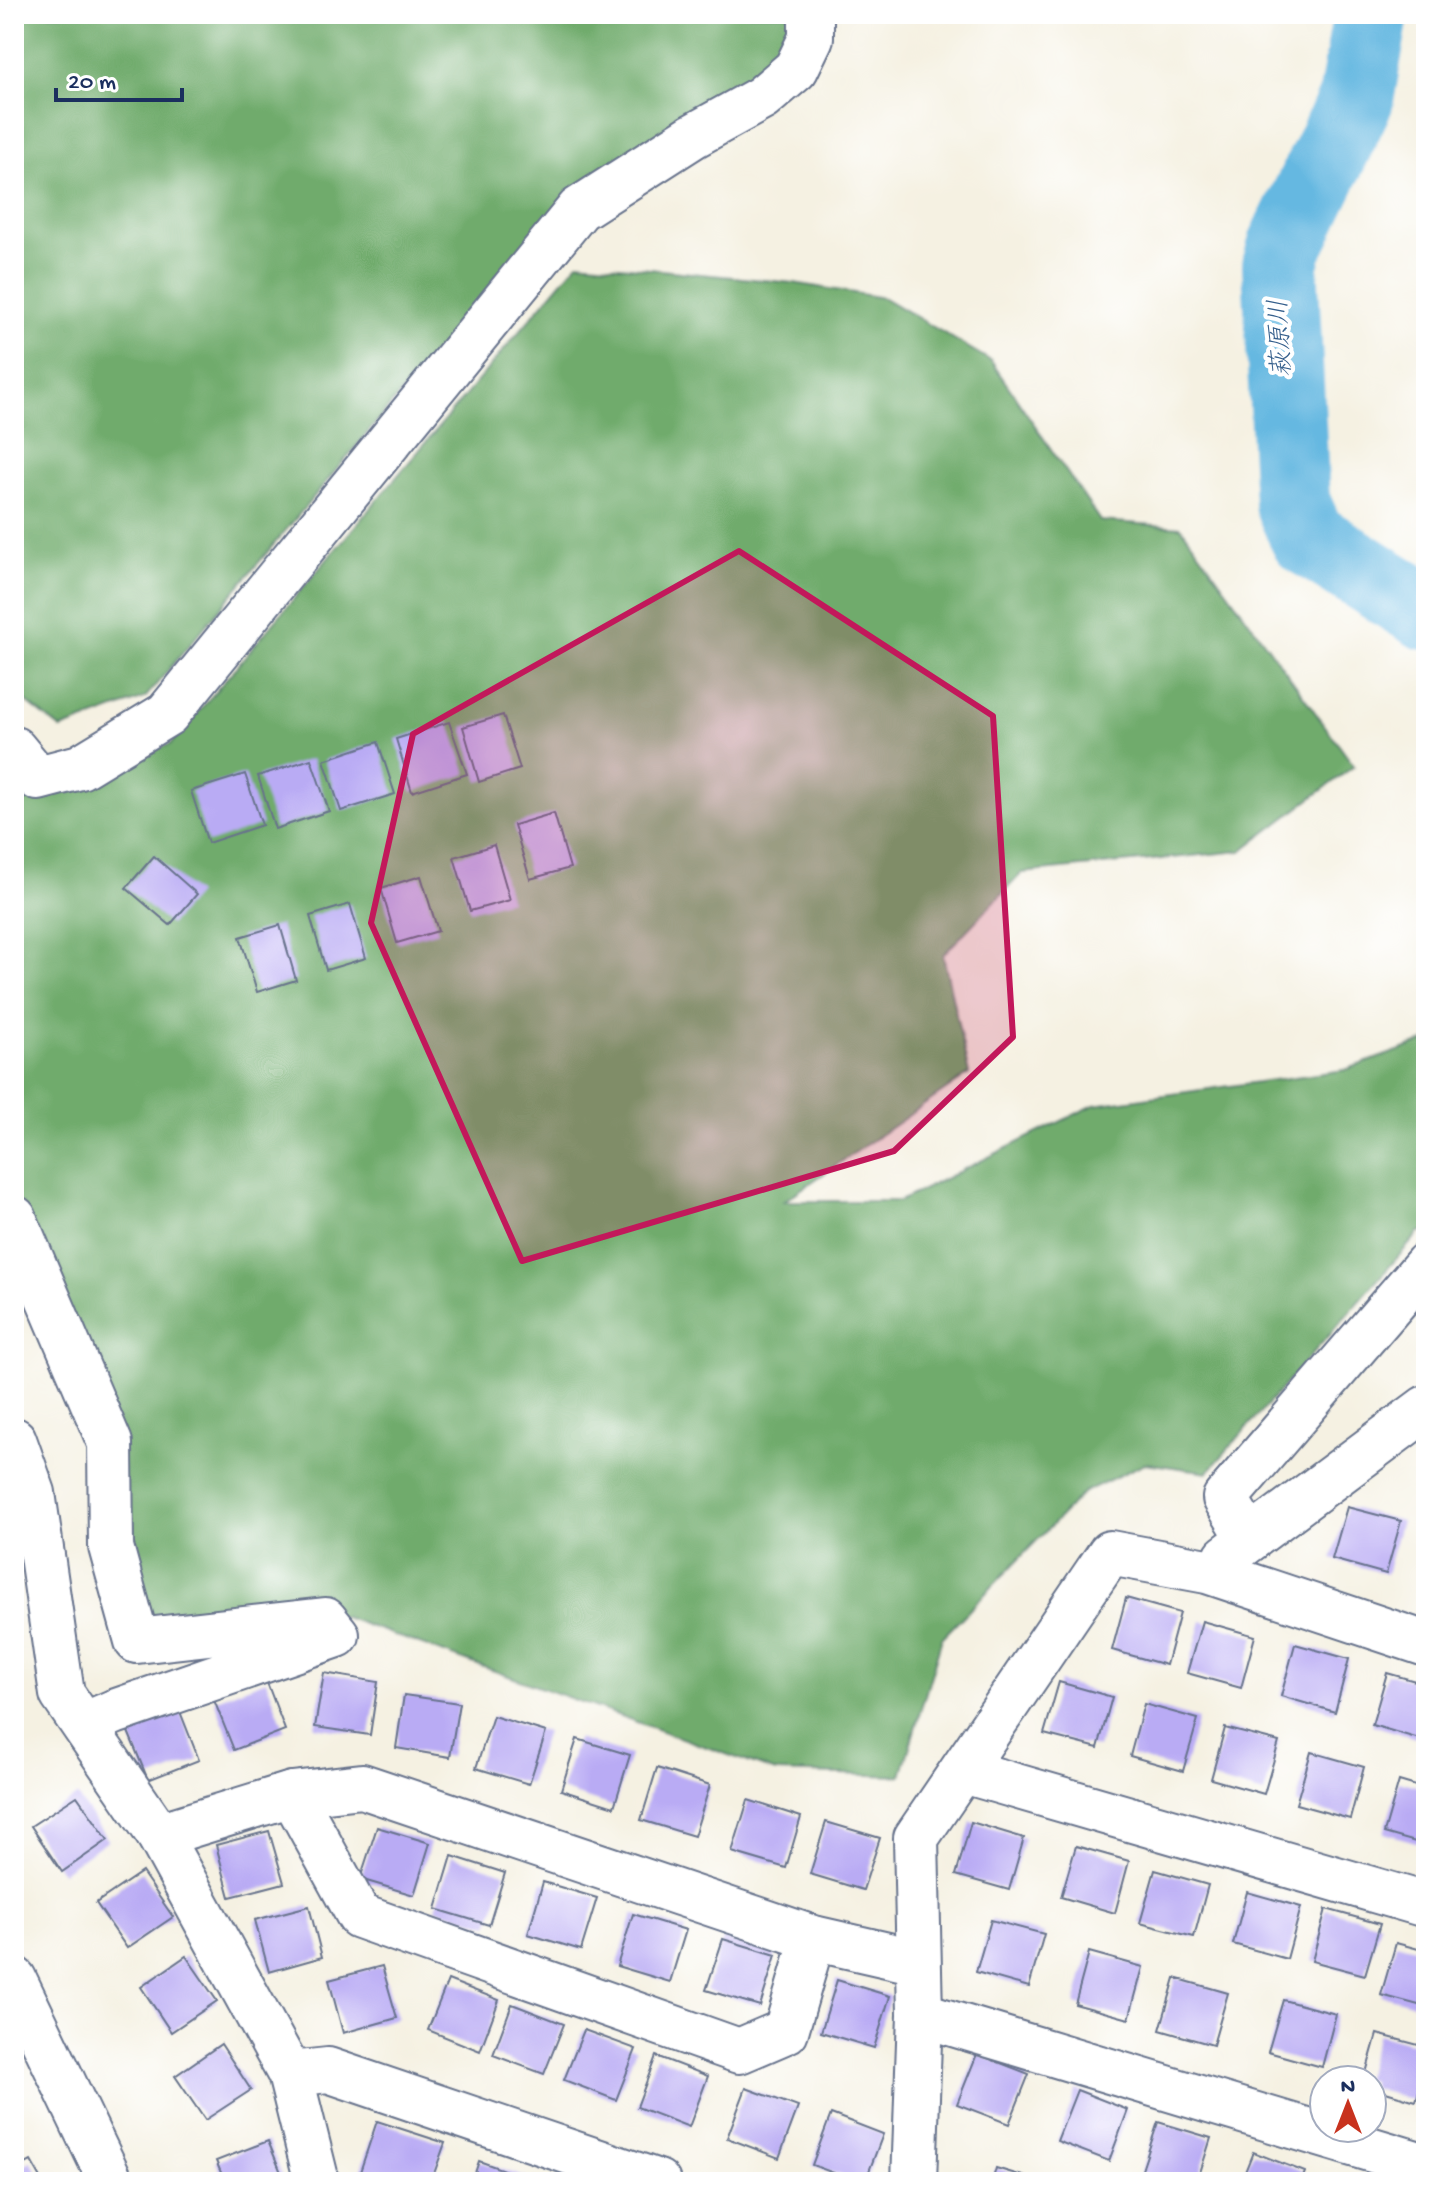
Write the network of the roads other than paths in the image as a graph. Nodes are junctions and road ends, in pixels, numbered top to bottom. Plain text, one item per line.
1 (811, 14) edge
2 (22, 772) edge
3 (14, 1218) edge
4 (1426, 1265) edge
5 (1426, 1408) edge
6 (14, 1440) edge
7 (1250, 1539) junction
8 (1207, 1571) junction
9 (1426, 1644) edge
10 (84, 1725) junction
11 (964, 1771) junction
12 (292, 1794) junction
13 (159, 1835) junction
14 (1426, 1905) edge
15 (813, 1938) junction
16 (918, 1962) junction
17 (14, 1979) edge
18 (920, 2014) junction
19 (290, 2074) junction
20 (1426, 2166) edge
21 (111, 2182) edge
22 (317, 2182) edge
23 (658, 2182) edge
24 (914, 2182) edge

1 - 2 street
3 - 10 street
4 - 7 street
5 - 7 street
6 - 10 street
7 - 8 street
8 - 9 street
8 - 11 street
10 - 13 street
11 - 14 street
11 - 16 street
12 - 13 street
12 - 15 street
12 - 15 street
13 - 19 street
15 - 16 street
16 - 18 street
17 - 21 street
18 - 20 street
18 - 24 street
19 - 22 street
19 - 23 street

